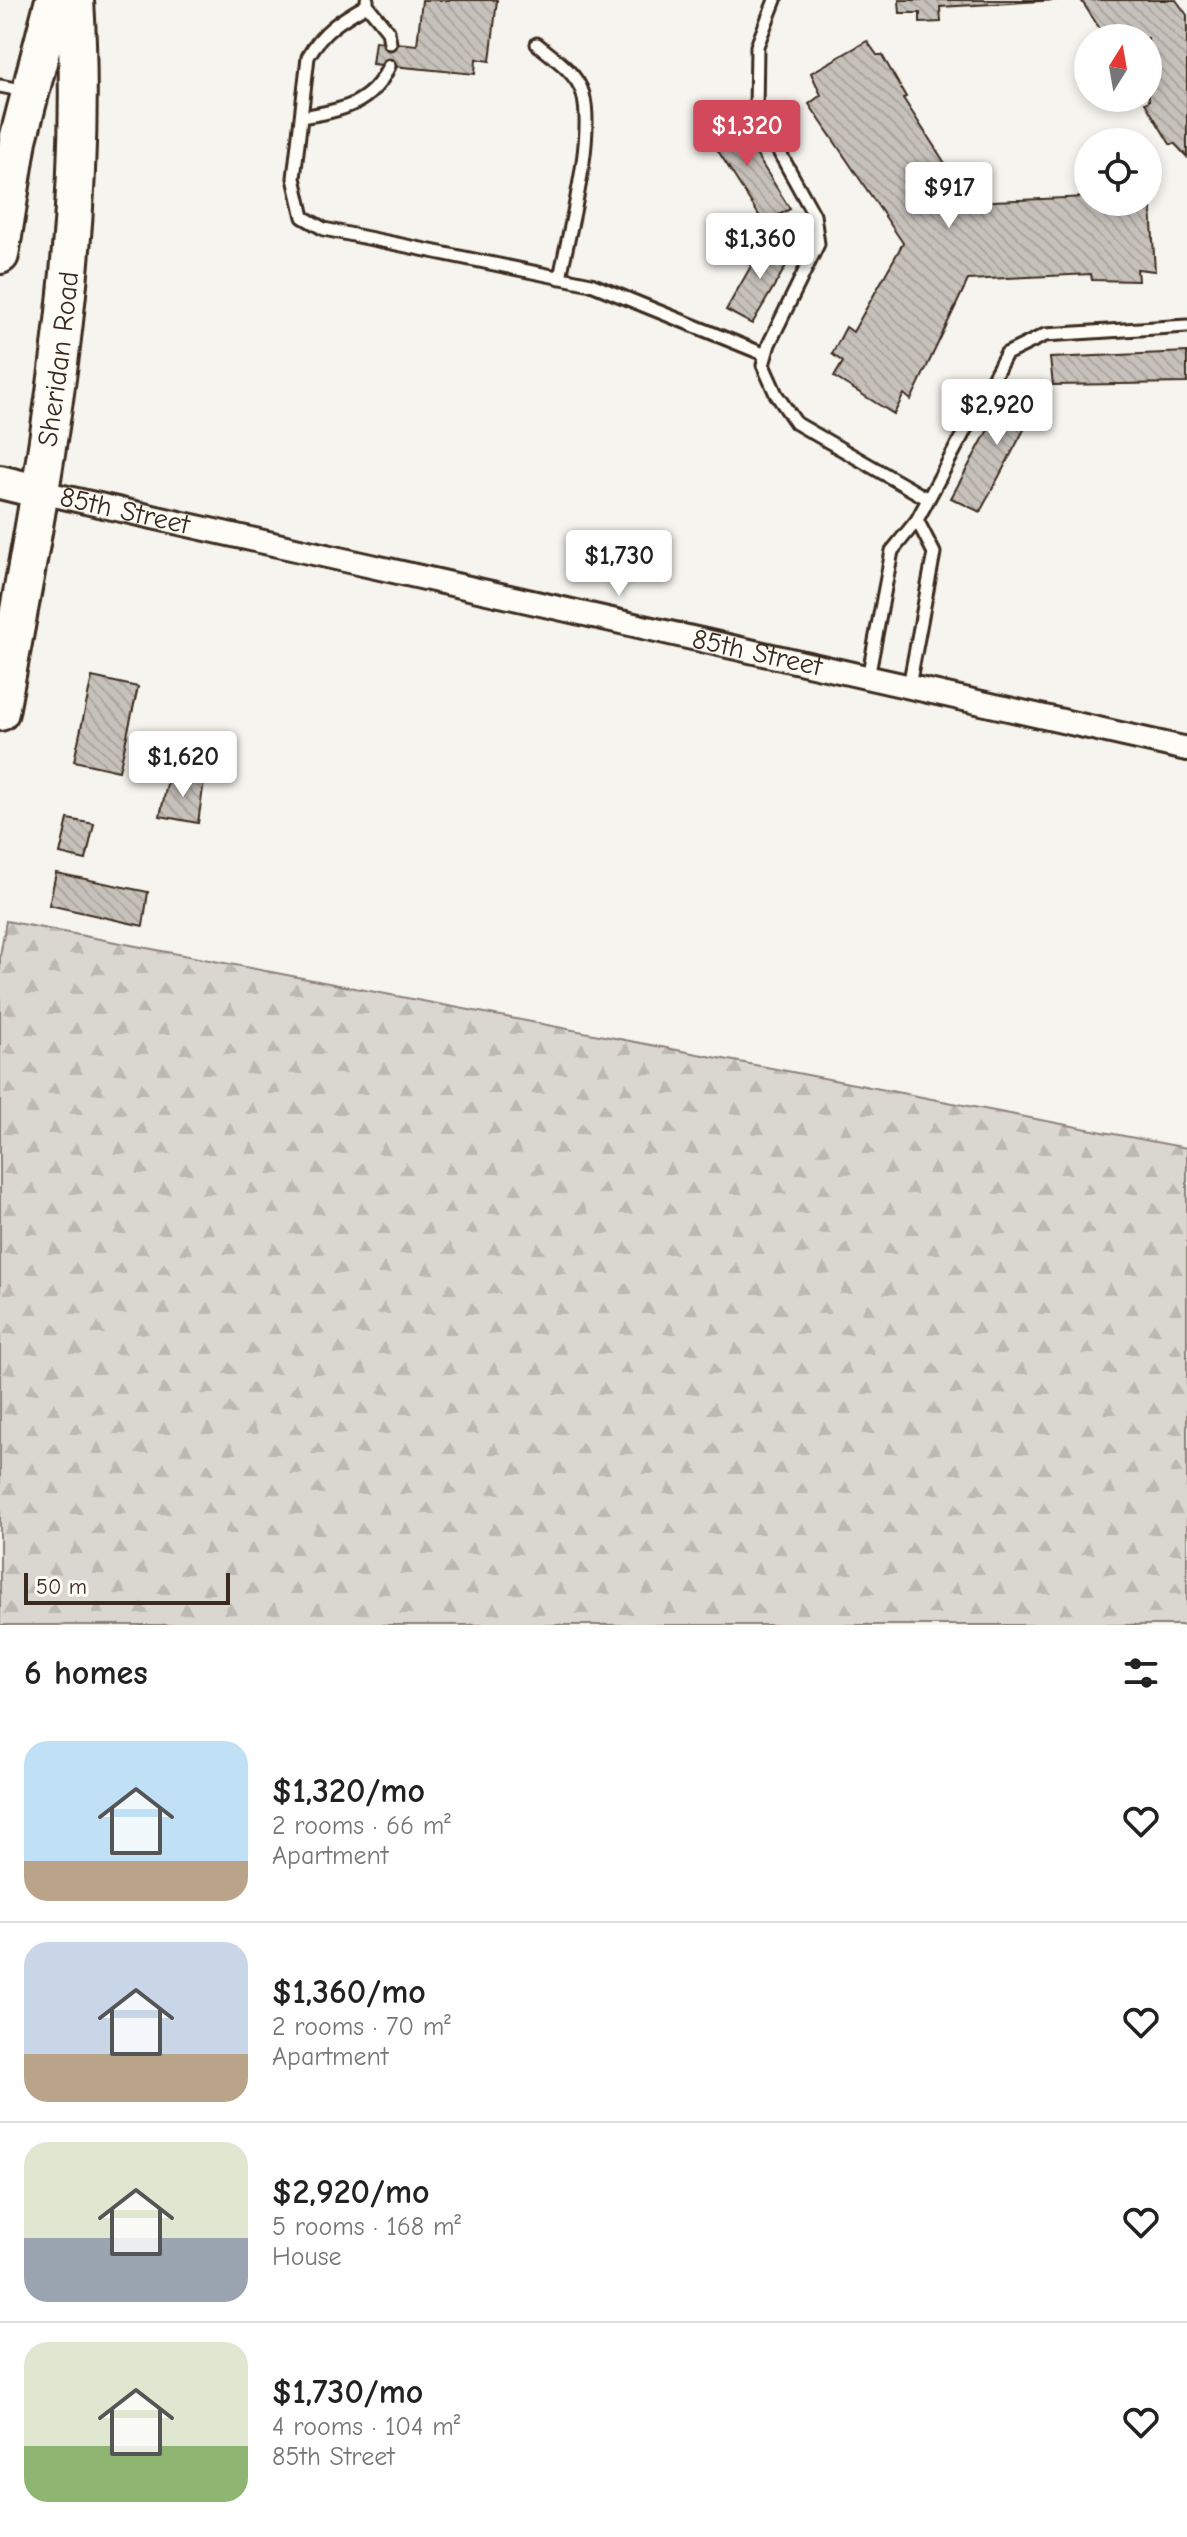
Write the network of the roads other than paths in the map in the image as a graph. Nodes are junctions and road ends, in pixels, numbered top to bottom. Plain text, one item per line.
1 (54, 0) edge
2 (75, 0) edge
3 (775, 0) edge
4 (367, 2) edge
5 (390, 43) dead end
6 (537, 44) dead end
7 (389, 66) dead end
8 (15, 89) edge
9 (301, 117) junction
10 (3, 218) edge
11 (0, 255) edge
12 (560, 278) junction
13 (1187, 326) edge
14 (766, 355) junction
15 (0, 482) edge
16 (41, 492) junction
17 (928, 499) junction
18 (917, 520) junction
19 (868, 678) junction
20 (909, 686) junction
21 (0, 712) edge
22 (1187, 749) edge

1 - 8 main road
2 - 16 main road, Sheridan Road
3 - 14 lane
4 - 5 lane
4 - 9 lane
6 - 12 lane
7 - 9 lane
8 - 10 main road
9 - 12 lane
10 - 11 main road
12 - 14 lane
13 - 17 lane
14 - 17 lane
15 - 16 street, 85th Street
16 - 19 street, 85th Street
16 - 21 main road, Sheridan Road
17 - 18 lane
18 - 19 lane
18 - 20 lane
19 - 20 street, 85th Street
20 - 22 street, 85th Street

